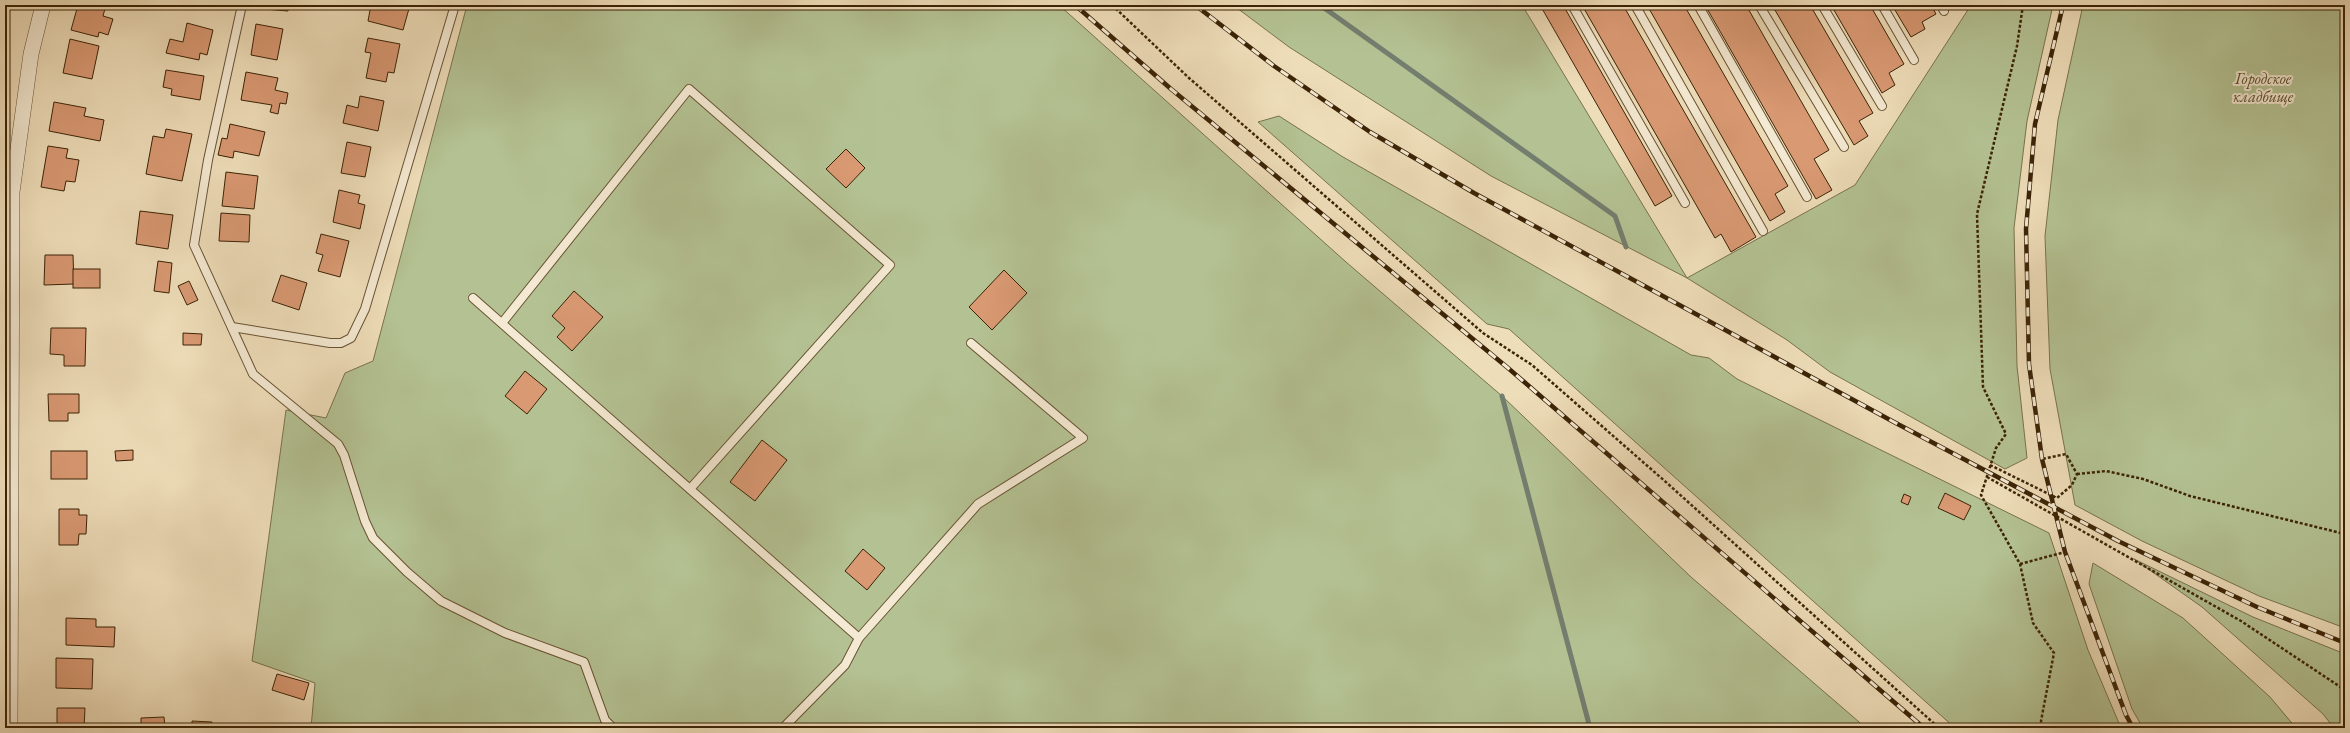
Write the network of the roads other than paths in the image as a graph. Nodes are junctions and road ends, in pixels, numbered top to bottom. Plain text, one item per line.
1 (43, 5) edge
2 (242, 5) edge
3 (455, 5) edge
4 (1572, 5) edge
5 (1635, 5) edge
6 (1698, 5) edge
7 (1759, 5) edge
8 (1822, 5) edge
9 (1882, 5) edge
10 (1914, 60) dead end
11 (1882, 106) dead end
12 (1844, 147) dead end
13 (1807, 197) dead end
14 (1685, 203) dead end
15 (1763, 231) dead end
16 (474, 298) dead end
17 (502, 323) junction
18 (232, 327) junction
19 (971, 343) dead end
20 (690, 489) junction
21 (859, 638) junction
22 (10, 728) edge
23 (613, 728) edge
24 (783, 728) edge

1 - 22 street
2 - 18 lane
3 - 18 lane
4 - 14 lane
5 - 15 lane
6 - 13 lane
7 - 12 lane
8 - 11 lane
9 - 10 lane
16 - 17 lane
17 - 20 lane
17 - 20 lane
18 - 23 lane
19 - 21 lane
20 - 21 lane
21 - 24 lane

